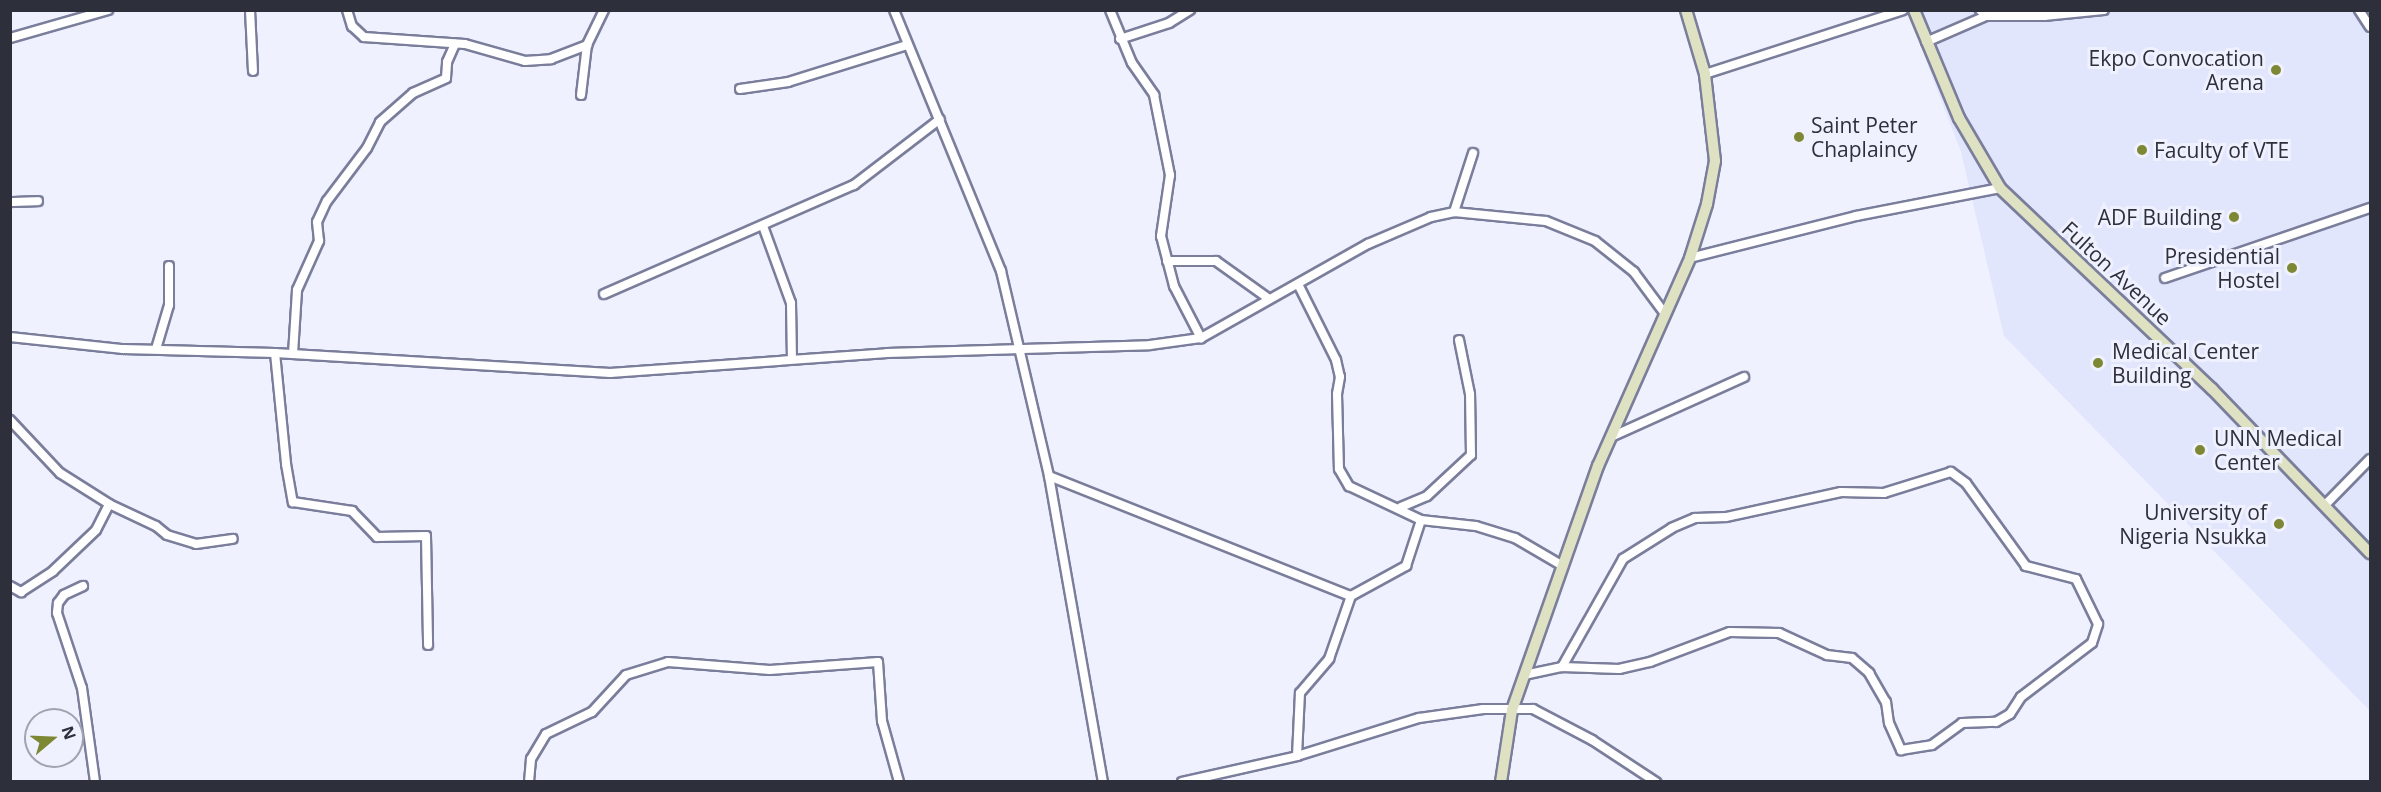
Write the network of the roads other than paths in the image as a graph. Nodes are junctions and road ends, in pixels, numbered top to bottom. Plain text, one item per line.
1 (108, 10) edge
2 (250, 10) edge
3 (346, 10) edge
4 (604, 10) edge
5 (894, 10) edge
6 (1110, 10) edge
7 (1190, 10) edge
8 (1686, 10) edge
9 (1903, 10) edge
10 (1914, 10) edge
11 (2104, 10) edge
12 (2359, 10) edge
13 (1983, 13) edge
14 (2370, 27) edge
15 (10, 39) edge
16 (1120, 39) junction
17 (1926, 42) junction
18 (455, 44) junction
19 (587, 45) junction
20 (907, 45) junction
21 (253, 71) dead end
22 (1705, 74) junction
23 (740, 88) dead end
24 (581, 95) dead end
25 (940, 119) junction
26 (1473, 153) dead end
27 (2000, 188) junction
28 (38, 201) dead end
29 (10, 202) edge
30 (2370, 208) edge
31 (1454, 212) junction
32 (763, 226) junction
33 (1690, 258) junction
34 (1167, 261) junction
35 (169, 266) dead end
36 (2165, 278) dead end
37 (1298, 284) junction
38 (604, 294) dead end
39 (1269, 300) junction
40 (1663, 311) junction
41 (10, 337) edge
42 (1201, 338) junction
43 (1459, 340) dead end
44 (1021, 347) junction
45 (156, 350) junction
46 (275, 353) junction
47 (293, 354) junction
48 (792, 359) junction
49 (1743, 377) dead end
50 (10, 420) edge
51 (1610, 437) junction
52 (2370, 459) edge
53 (1049, 476) junction
54 (109, 504) junction
55 (2325, 505) junction
56 (1401, 507) junction
57 (1421, 520) junction
58 (233, 539) dead end
59 (2370, 553) edge
60 (1563, 566) junction
61 (10, 586) edge
62 (83, 586) dead end
63 (1351, 596) junction
64 (428, 645) dead end
65 (1562, 667) junction
66 (1524, 675) junction
67 (1512, 710) junction
68 (1297, 756) junction
69 (95, 782) edge
70 (529, 782) edge
71 (899, 782) edge
72 (1103, 782) edge
73 (1182, 782) edge
74 (1501, 782) edge
75 (1656, 782) edge

1 - 15 street
2 - 21 street
3 - 18 street
4 - 19 street
5 - 20 street
6 - 16 street
7 - 16 street
8 - 22 street
9 - 22 street
10 - 17 street, Fulton Avenue
11 - 13 street
12 - 14 street
13 - 17 street
16 - 34 street
17 - 27 street, Fulton Avenue
18 - 19 street
18 - 47 street
19 - 24 street
20 - 23 street
20 - 25 street
22 - 33 street
25 - 32 street
25 - 44 street
26 - 31 street
27 - 33 street
27 - 55 street, Fulton Avenue
28 - 29 street
30 - 36 street
31 - 37 street
31 - 40 street
32 - 38 street
32 - 48 street
33 - 40 street
34 - 39 street
34 - 42 street
35 - 45 street
37 - 39 street
37 - 56 street
39 - 42 street
40 - 51 street
41 - 45 street
42 - 44 street
43 - 56 street
44 - 48 street
44 - 53 street
45 - 46 street
46 - 47 street
46 - 64 street
47 - 48 street
49 - 51 street
50 - 54 street
51 - 60 street
52 - 55 street
53 - 63 street
53 - 72 street
54 - 58 street
54 - 61 street
55 - 59 street, Fulton Avenue
56 - 57 street
57 - 60 street
57 - 63 street
60 - 66 street
62 - 69 street
63 - 68 street
65 - 65 street
65 - 66 street
66 - 67 street
67 - 68 street
67 - 74 street
67 - 75 street
68 - 73 street
70 - 71 street

